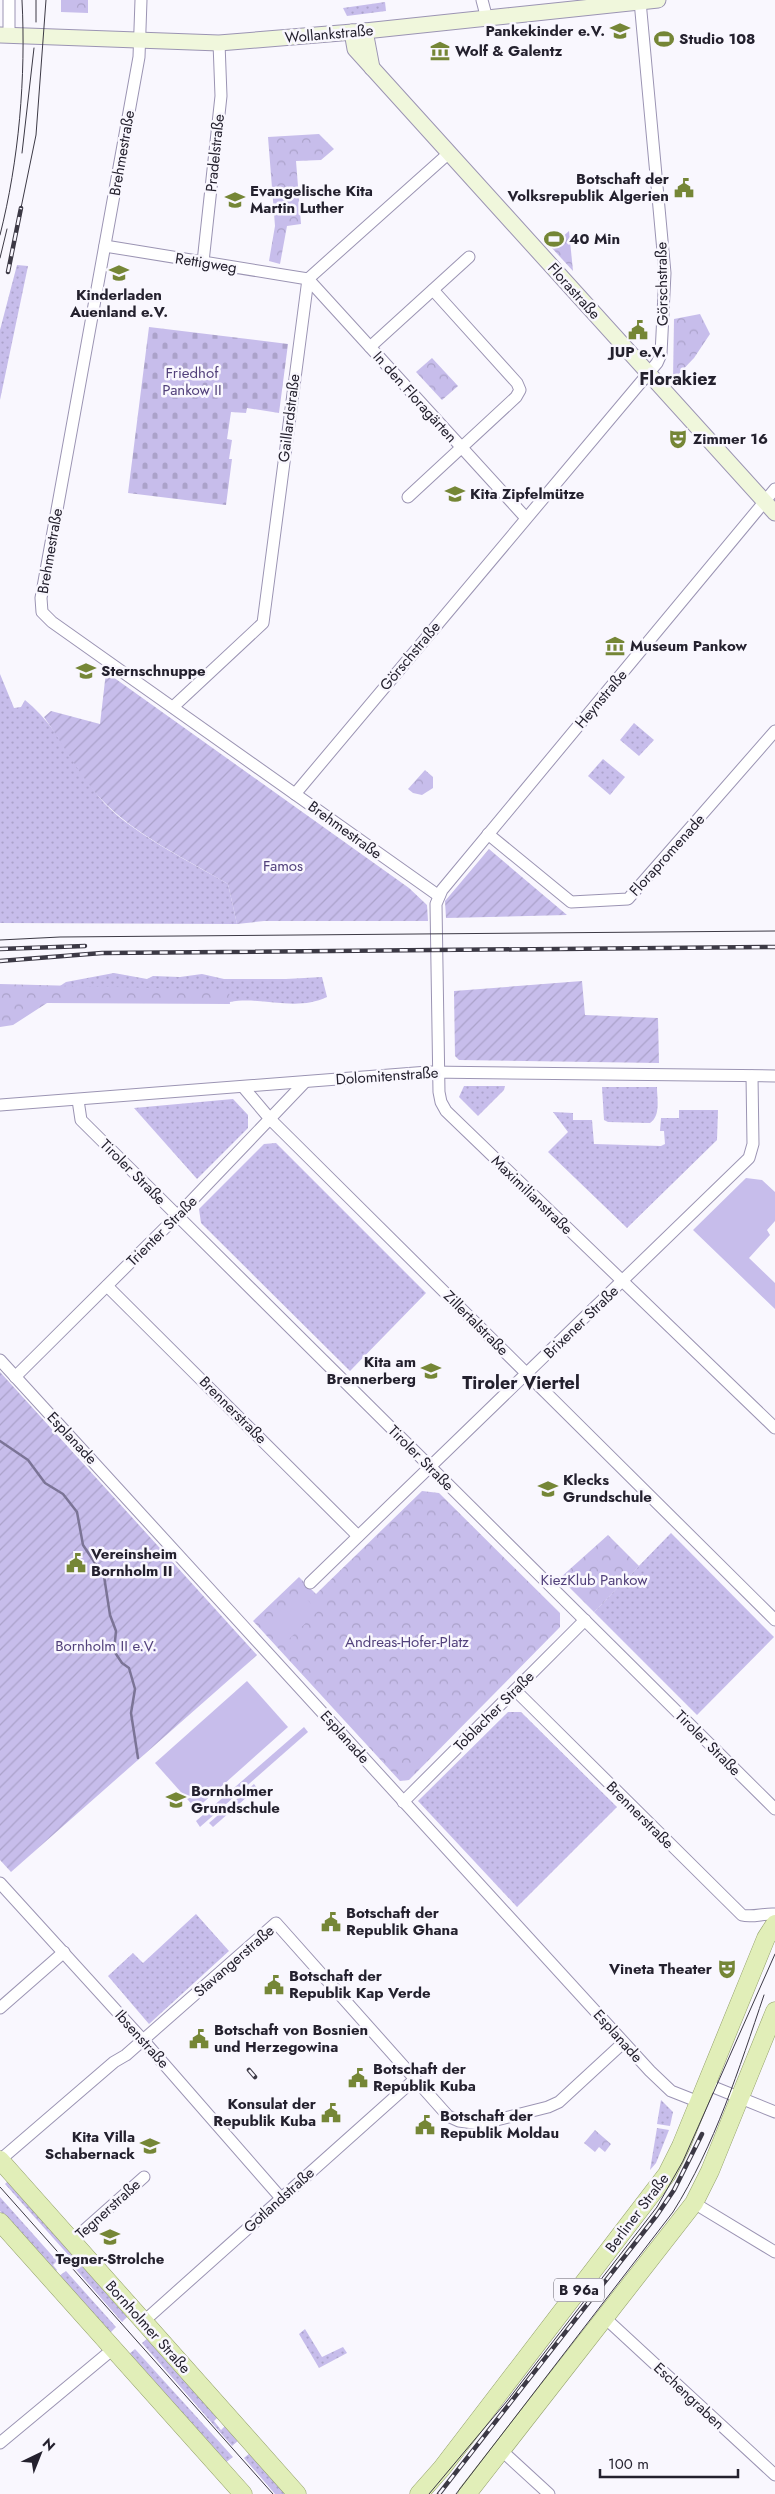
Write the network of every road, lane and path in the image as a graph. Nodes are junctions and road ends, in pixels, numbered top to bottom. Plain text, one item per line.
1 (9, 0) edge
2 (141, 0) edge
3 (482, 0) edge
4 (658, 0) edge
5 (640, 1) junction
6 (564, 5) edge
7 (486, 19) junction
8 (358, 32) junction
9 (5, 35) edge
10 (140, 39) junction
11 (219, 43) junction
12 (450, 154) junction
13 (105, 246) junction
14 (469, 257) dead end
15 (203, 262) junction
16 (308, 279) junction
17 (433, 290) junction
18 (370, 347) junction
19 (648, 373) junction
20 (461, 446) junction
21 (775, 489) edge
22 (408, 497) dead end
23 (770, 508) edge
24 (526, 518) junction
25 (172, 708) junction
26 (775, 731) edge
27 (295, 794) junction
28 (488, 834) junction
29 (438, 896) junction
30 (439, 1072) junction
31 (752, 1076) junction
32 (775, 1076) edge
33 (305, 1082) junction
34 (244, 1088) junction
35 (78, 1100) junction
36 (0, 1105) edge
37 (271, 1120) junction
38 (177, 1216) junction
39 (622, 1282) junction
40 (108, 1286) junction
41 (0, 1360) edge
42 (526, 1374) junction
43 (15, 1376) junction
44 (775, 1428) edge
45 (430, 1467) junction
46 (358, 1536) junction
47 (310, 1583) dead end
48 (584, 1620) junction
49 (775, 1620) edge
50 (515, 1690) junction
51 (402, 1802) junction
52 (775, 1809) edge
53 (0, 1883) edge
54 (775, 1914) edge
55 (775, 1924) edge
56 (64, 1952) junction
57 (0, 2008) edge
58 (775, 2011) edge
59 (143, 2040) junction
60 (624, 2043) junction
61 (415, 2079) junction
62 (706, 2084) junction
63 (739, 2098) junction
64 (699, 2102) junction
65 (775, 2112) edge
66 (0, 2160) edge
67 (144, 2177) dead end
68 (281, 2198) junction
69 (694, 2203) junction
70 (0, 2222) edge
71 (72, 2241) junction
72 (775, 2252) edge
73 (604, 2317) junction
74 (143, 2322) junction
75 (113, 2349) junction
76 (0, 2443) edge
77 (501, 2450) junction
78 (775, 2475) edge
79 (242, 2494) edge
80 (297, 2494) edge
81 (419, 2494) edge
82 (467, 2494) edge
83 (548, 2494) edge

1 - 9 street
2 - 10 street, Brehmestraße
3 - 7 street
4 - 5 main road, Wollankstraße
5 - 6 main road, Wollankstraße
5 - 19 street, Görschstraße
6 - 7 main road, Wollankstraße
7 - 8 main road, Wollankstraße
8 - 11 main road, Wollankstraße
8 - 12 main road, Florastraße
9 - 10 main road, Wollankstraße
10 - 11 main road, Wollankstraße
10 - 13 street, Brehmestraße
11 - 15 street, Pradelstraße
12 - 16 street
12 - 19 main road, Florastraße
13 - 15 street, Rettigweg
13 - 25 street, Brehmestraße
14 - 17 street, In den Floragärten
15 - 16 street, Rettigweg
16 - 18 street, In den Floragärten
16 - 25 street, Gaillardstraße
17 - 18 street, In den Floragärten
17 - 20 street, In den Floragärten
18 - 20 street, In den Floragärten
19 - 23 main road, Florastraße
19 - 24 street, Görschstraße
20 - 22 street, In den Floragärten
20 - 24 street, In den Floragärten
21 - 23 street, Heynstraße
23 - 28 street, Heynstraße
24 - 27 street, Görschstraße
25 - 27 street, Brehmestraße
26 - 28 street, Florapromenade
27 - 29 street, Brehmestraße
28 - 29 street, Heynstraße
29 - 30 street, Maximilianstraße
30 - 31 street, Dolomitenstraße
30 - 33 street, Dolomitenstraße
30 - 39 street, Maximilianstraße
31 - 32 street, Dolomitenstraße
31 - 39 street, Brixener Straße
33 - 34 street, Dolomitenstraße
33 - 37 street, Trienter Straße
34 - 35 street, Dolomitenstraße
34 - 37 street, Zillertalstraße
35 - 36 street, Dolomitenstraße
35 - 38 street, Tiroler Straße
37 - 38 street, Trienter Straße
37 - 42 street, Zillertalstraße
38 - 40 street, Trienter Straße
38 - 45 street, Tiroler Straße
39 - 42 street, Brixener Straße
39 - 44 street, Maximilianstraße
40 - 43 street, Trienter Straße
40 - 46 street, Brennerstraße
41 - 43 street, Esplanade
42 - 45 street, Brixener Straße
42 - 49 street, Zillertalstraße
43 - 51 street, Esplanade
45 - 46 street, Brixener Straße
45 - 48 street, Tiroler Straße
46 - 47 street, Brixener Straße
48 - 50 street, Toblacher Straße
48 - 52 street, Tiroler Straße
50 - 51 street, Toblacher Straße
50 - 54 street, Brennerstraße
51 - 60 street, Esplanade
53 - 56 street, Ibsenstraße
55 - 62 main road, Berliner Straße / B 96a
56 - 57 street
56 - 59 street, Ibsenstraße
58 - 63 main road, B 96a
59 - 61 street, Stavangerstraße
59 - 66 street, Stavangerstraße
59 - 68 street, Ibsenstraße
60 - 61 street, Stavangerstraße
60 - 64 street, Esplanade
61 - 68 street, Gotlandstraße
62 - 63 street
62 - 64 main road, Berliner Straße / B 96a
63 - 65 street
63 - 69 main road, B 96a
64 - 81 main road, Berliner Straße / B 96a
66 - 71 main road, Bornholmer Straße
67 - 71 street, Tegnerstraße
68 - 74 street, Gotlandstraße
69 - 72 street
69 - 73 main road, B 96a
70 - 75 main road
71 - 74 main road, Bornholmer Straße
73 - 77 main road, B 96a
73 - 78 street, Eschengraben
74 - 80 main road, Bornholmer Straße
75 - 76 street
75 - 79 main road
77 - 82 main road, B 96a
77 - 83 street

